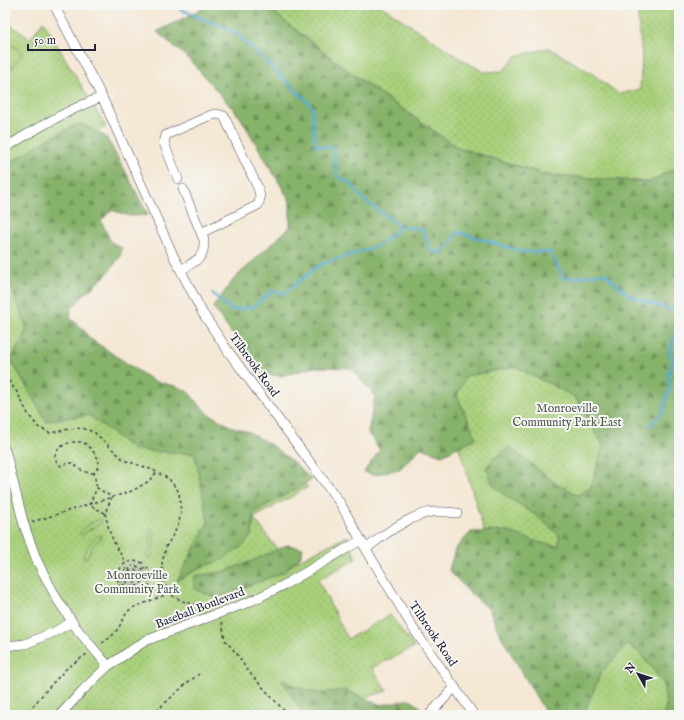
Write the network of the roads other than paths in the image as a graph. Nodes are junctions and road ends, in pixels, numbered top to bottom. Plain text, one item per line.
1 (54, 5) edge
2 (102, 97) junction
3 (5, 148) edge
4 (178, 179) dead end
5 (183, 189) dead end
6 (201, 233) junction
7 (181, 270) junction
8 (5, 450) edge
9 (457, 513) dead end
10 (361, 540) junction
11 (366, 549) junction
12 (72, 622) junction
13 (5, 646) edge
14 (108, 666) junction
15 (455, 687) junction
16 (60, 715) edge
17 (429, 715) edge
18 (474, 715) edge

1 - 2 street, Tilbrook Road
2 - 3 street
2 - 7 street, Tilbrook Road
4 - 6 street
5 - 6 street
6 - 7 street
7 - 10 street, Tilbrook Road
8 - 12 street
9 - 11 street
10 - 11 street, Tilbrook Road
10 - 14 street, Baseball Boulevard
11 - 15 street, Tilbrook Road
12 - 13 street
12 - 14 street
14 - 16 street, Baseball Boulevard
15 - 17 street
15 - 18 street, Tilbrook Road

